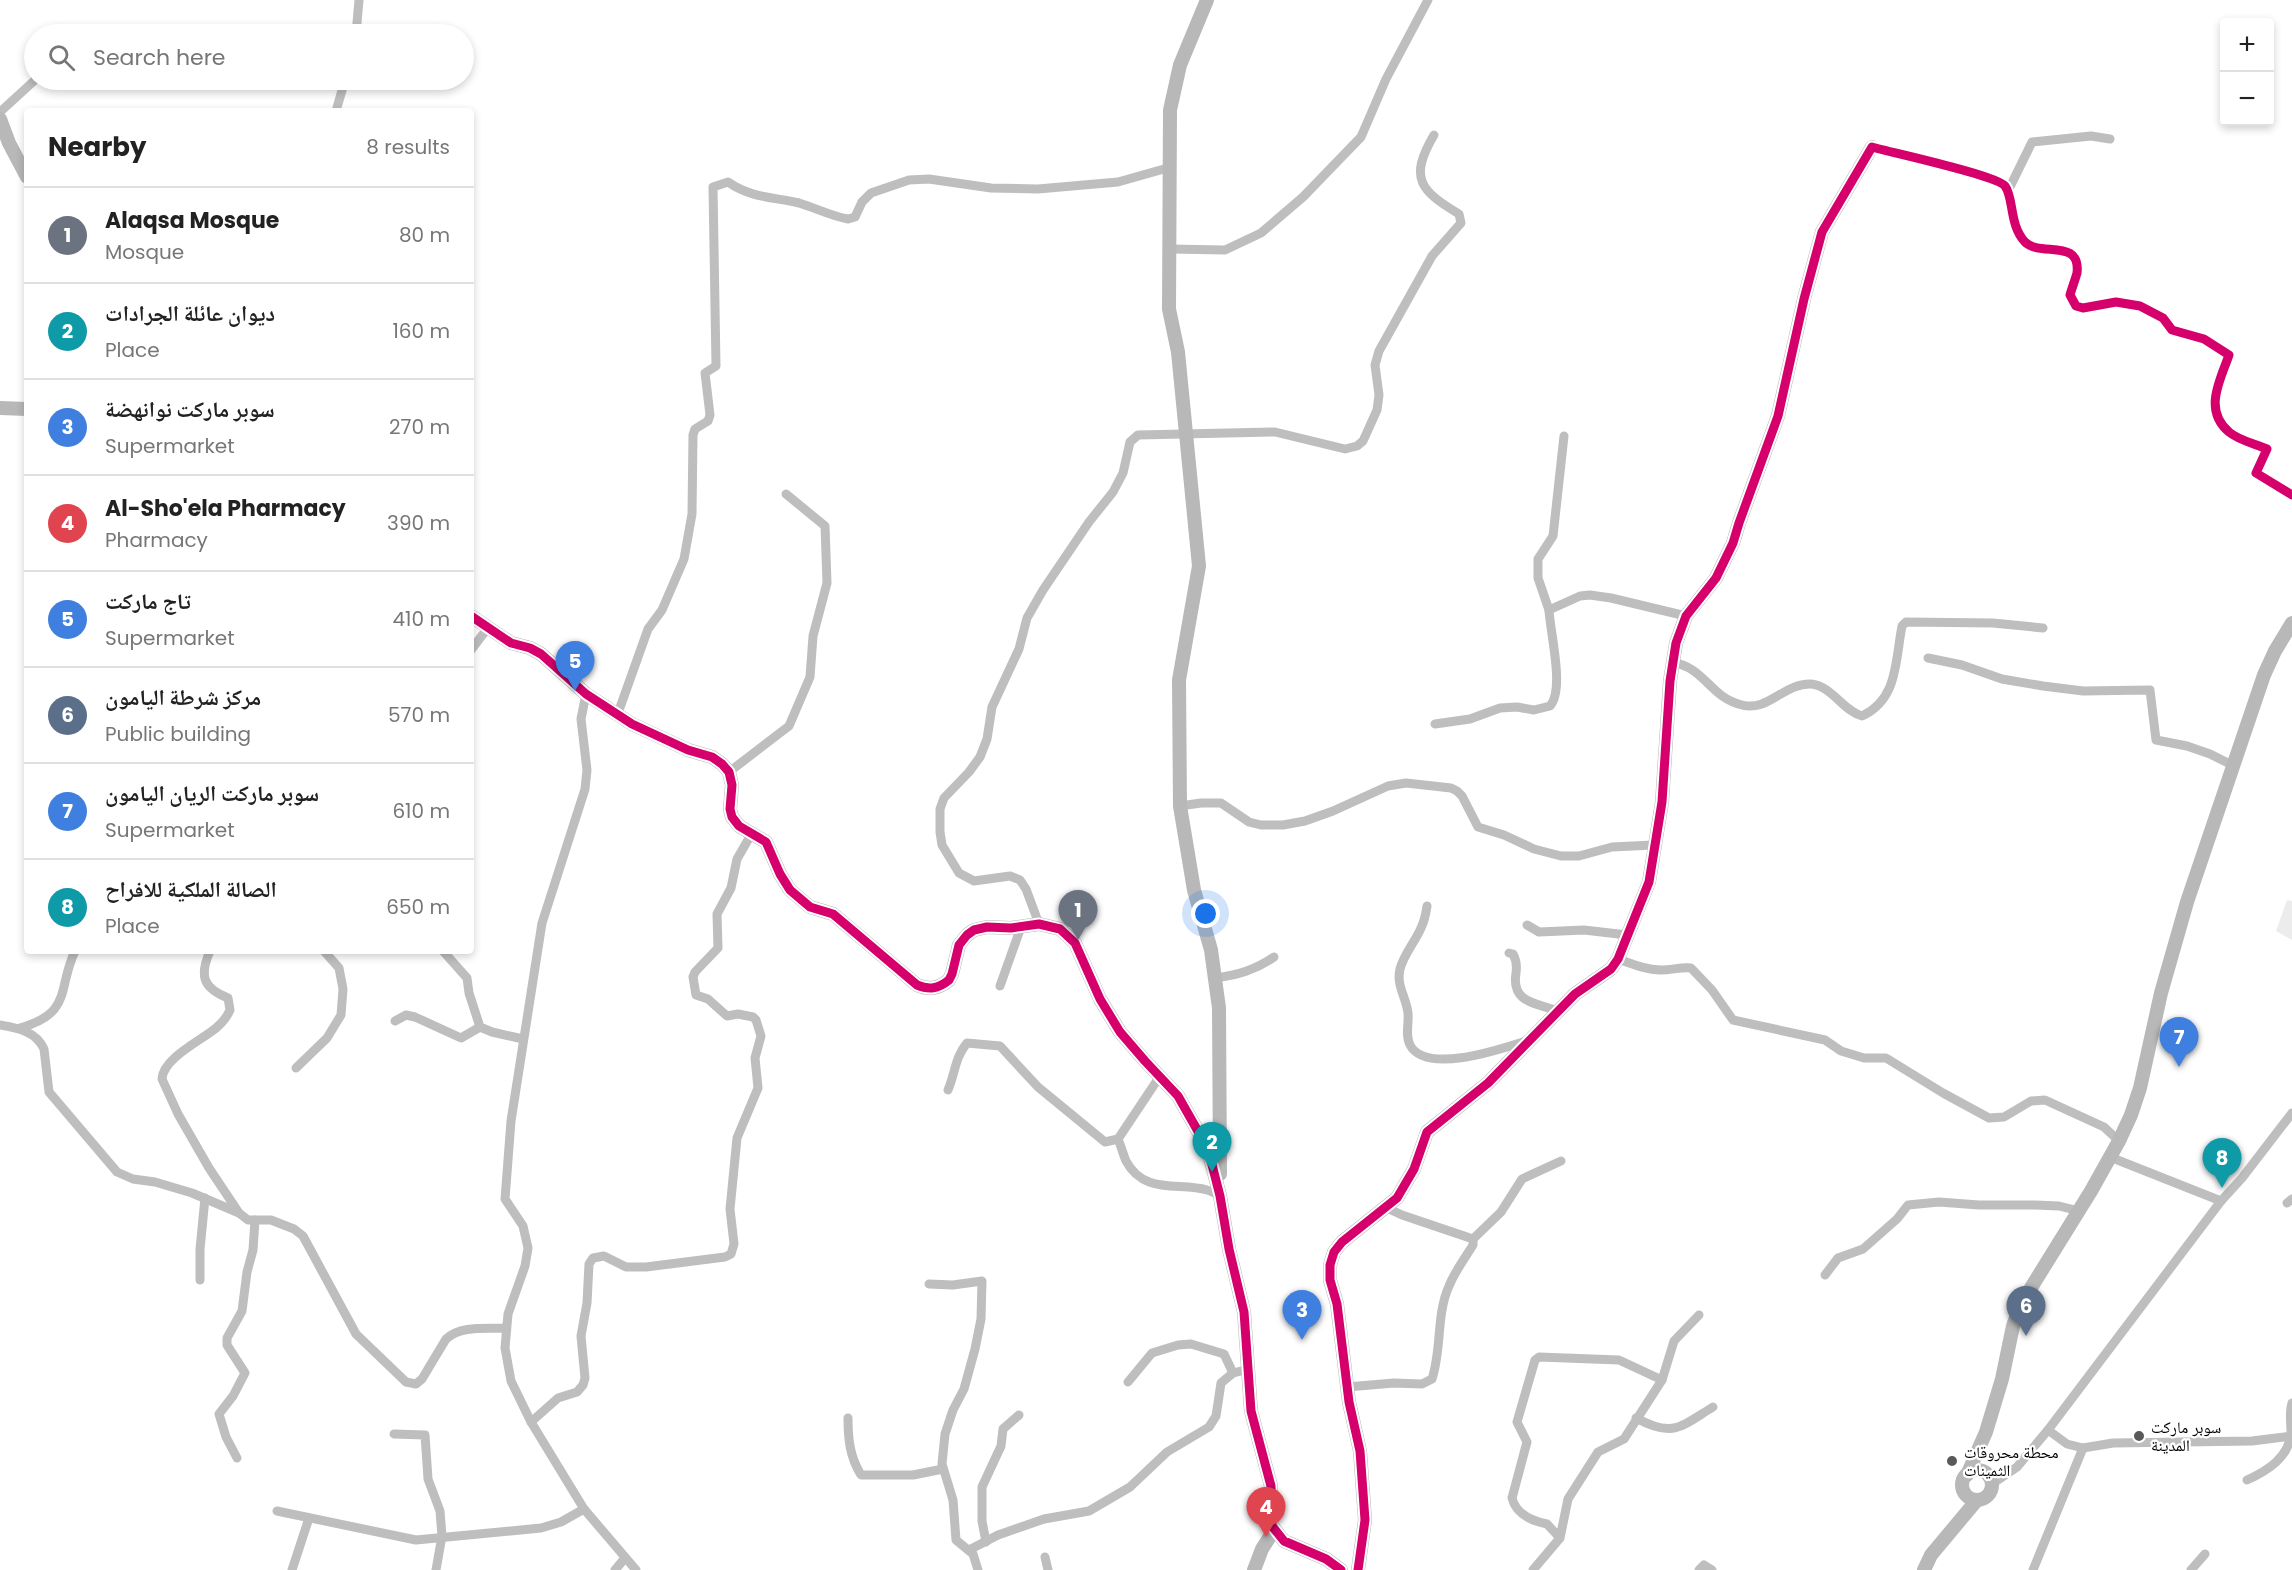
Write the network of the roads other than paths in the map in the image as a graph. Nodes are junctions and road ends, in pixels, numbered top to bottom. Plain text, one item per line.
1 (359, 0) edge
2 (1207, 0) edge
3 (1428, 0) edge
4 (357, 24) edge
5 (24, 90) edge
6 (342, 90) edge
7 (337, 108) edge
8 (0, 112) edge
9 (0, 119) edge
10 (1434, 135) dead end
11 (2110, 139) dead end
12 (1872, 147) joint
13 (1171, 168) junction
14 (24, 171) edge
15 (2008, 191) junction
16 (1170, 249) junction
17 (0, 408) edge
18 (24, 409) edge
19 (1187, 432) junction
20 (1564, 436) dead end
21 (786, 494) dead end
22 (2292, 495) edge
23 (1549, 610) junction
24 (1686, 616) junction
25 (474, 618) edge
26 (2292, 623) edge
27 (2043, 628) dead end
28 (487, 629) junction
29 (474, 646) edge
30 (1928, 658) dead end
31 (1672, 662) junction
32 (586, 694) junction
33 (617, 716) junction
34 (1435, 724) dead end
35 (2232, 765) junction
36 (729, 772) junction
37 (1180, 806) junction
38 (752, 833) junction
39 (1654, 845) junction
40 (1427, 906) dead end
41 (1039, 924) junction
42 (1527, 925) dead end
43 (1021, 927) junction
44 (1627, 935) junction
45 (1509, 953) dead end
46 (74, 954) edge
47 (209, 954) edge
48 (327, 954) edge
49 (446, 954) edge
50 (1274, 957) dead end
51 (1618, 959) junction
52 (1215, 978) junction
53 (1000, 986) dead end
54 (1558, 1011) junction
55 (395, 1021) dead end
56 (0, 1025) edge
57 (480, 1027) junction
58 (20, 1028) junction
59 (523, 1039) junction
60 (1529, 1041) junction
61 (296, 1068) dead end
62 (1160, 1076) junction
63 (948, 1090) dead end
64 (2292, 1113) edge
65 (1118, 1139) junction
66 (2119, 1141) junction
67 (2110, 1157) junction
68 (1561, 1161) dead end
69 (1220, 1196) junction
70 (205, 1198) junction
71 (2221, 1201) junction
72 (1387, 1208) junction
73 (2079, 1211) junction
74 (239, 1213) junction
75 (255, 1220) junction
76 (1473, 1239) junction
77 (1825, 1275) dead end
78 (200, 1280) dead end
79 (929, 1284) dead end
80 (1699, 1315) dead end
81 (506, 1328) junction
82 (1249, 1368) junction
83 (1233, 1373) junction
84 (1662, 1380) junction
85 (1128, 1382) dead end
86 (1347, 1388) junction
87 (2292, 1403) edge
88 (1713, 1407) dead end
89 (1019, 1415) dead end
90 (848, 1418) dead end
91 (1636, 1418) junction
92 (531, 1422) junction
93 (2048, 1430) junction
94 (394, 1434) dead end
95 (2292, 1436) edge
96 (2083, 1448) junction
97 (237, 1458) dead end
98 (943, 1470) junction
99 (1967, 1475) junction
100 (2247, 1480) dead end
101 (1992, 1484) junction
102 (1977, 1500) junction
103 (584, 1509) junction
104 (277, 1511) dead end
105 (309, 1518) junction
106 (1274, 1530) junction
107 (442, 1536) junction
108 (1560, 1538) junction
109 (986, 1542) junction
110 (969, 1550) junction
111 (2205, 1554) dead end
112 (1046, 1557) dead end
113 (625, 1558) junction
114 (292, 1570) edge
115 (436, 1570) edge
116 (615, 1570) edge
117 (636, 1570) edge
118 (978, 1570) edge
119 (1048, 1570) edge
120 (1254, 1570) edge
121 (1341, 1570) edge
122 (1358, 1570) edge
123 (1533, 1570) edge
124 (1699, 1570) edge
125 (1712, 1570) edge
126 (1924, 1570) edge
127 (2033, 1570) edge
128 (2191, 1570) edge

1 - 4 street
2 - 13 street
3 - 16 street
5 - 8 street
6 - 7 street
9 - 14 street
10 - 19 street
11 - 15 street
12 - 15 street
12 - 24 street
13 - 16 street
13 - 33 street
15 - 22 street
16 - 19 street
17 - 18 street
19 - 37 street
19 - 41 street
20 - 23 street
21 - 36 street
23 - 24 street
23 - 34 street
24 - 31 street
25 - 28 street
26 - 35 street
27 - 31 street
28 - 29 street
28 - 32 street
30 - 35 street
31 - 39 street
32 - 33 street
32 - 59 street
33 - 36 street
35 - 66 street
36 - 38 street
37 - 39 street
37 - 52 street
38 - 43 street
38 - 92 street
39 - 44 street
40 - 60 street
41 - 43 street
41 - 62 street
42 - 44 street
43 - 53 street
44 - 51 street
45 - 54 street
46 - 58 street
47 - 74 street
48 - 61 street
49 - 57 street
50 - 52 street
51 - 54 street
51 - 66 street
52 - 69 street
54 - 60 street
55 - 57 street
56 - 58 street
57 - 59 street
58 - 70 street
59 - 81 street
60 - 72 street
62 - 65 street
62 - 69 street
63 - 65 street
64 - 71 street
65 - 69 street
66 - 67 street
67 - 71 street
67 - 73 street
68 - 76 street
69 - 82 street
70 - 74 street
70 - 78 street
71 - 93 street
72 - 76 street
72 - 86 street
73 - 77 street
73 - 99 street
74 - 75 street
75 - 81 street
75 - 97 street
76 - 86 street
79 - 98 street
80 - 84 street
81 - 92 street
82 - 83 street
82 - 106 street
83 - 85 street
83 - 109 street
84 - 91 street
84 - 108 street
86 - 122 street
87 - 95 street
88 - 91 street
89 - 109 street
90 - 98 street
91 - 108 street
92 - 103 street
93 - 96 street
93 - 101 street
94 - 107 street
95 - 96 street
95 - 100 street
96 - 127 street
98 - 110 street
99 - 101 street
99 - 102 street
101 - 102 street
102 - 126 street
103 - 107 street
103 - 113 street
104 - 105 street
105 - 107 street
105 - 114 street
106 - 120 street
106 - 121 street
107 - 115 street
108 - 123 street
109 - 110 street
110 - 118 street
111 - 128 street
112 - 119 street
113 - 116 street
113 - 117 street
124 - 125 street

